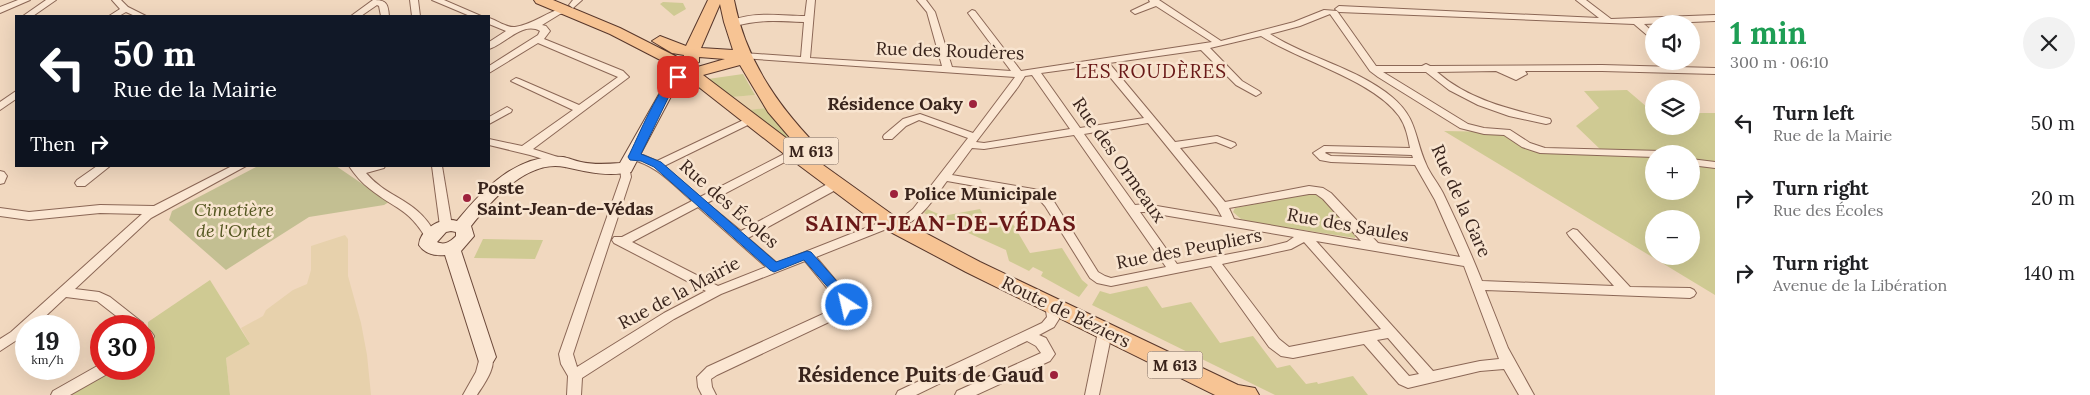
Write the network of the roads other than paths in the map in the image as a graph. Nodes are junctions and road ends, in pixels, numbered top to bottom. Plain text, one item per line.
1 (26, 0) edge
2 (52, 0) edge
3 (130, 0) edge
4 (414, 0) edge
5 (436, 0) edge
6 (540, 0) edge
7 (714, 0) edge
8 (727, 0) edge
9 (811, 0) edge
10 (921, 0) edge
11 (1377, 0) edge
12 (1580, 0) edge
13 (377, 1) edge
14 (1155, 1) edge
15 (120, 4) edge
16 (569, 4) edge
17 (1330, 8) edge
18 (0, 10) edge
19 (1385, 10) junction
20 (1136, 11) dead end
21 (972, 13) dead end
22 (29, 15) edge
23 (114, 15) edge
24 (140, 15) edge
25 (356, 15) edge
26 (385, 15) edge
27 (416, 15) edge
28 (474, 15) edge
29 (1715, 18) edge
30 (809, 19) junction
31 (490, 21) edge
32 (1609, 21) junction
33 (1635, 22) junction
34 (732, 24) junction
35 (539, 27) junction
36 (1645, 30) edge
37 (514, 31) junction
38 (1264, 34) junction
39 (538, 40) junction
40 (1220, 44) junction
41 (490, 45) edge
42 (1204, 47) junction
43 (680, 53) junction
44 (744, 56) junction
45 (805, 60) junction
46 (1102, 61) junction
47 (1426, 67) junction
48 (490, 69) edge
49 (1373, 69) junction
50 (1645, 69) edge
51 (948, 70) junction
52 (1691, 70) edge
53 (1034, 71) junction
54 (1715, 71) edge
55 (692, 73) junction
56 (1017, 74) junction
57 (516, 82) dead end
58 (668, 89) junction
59 (1256, 93) dead end
60 (15, 95) edge
61 (0, 107) edge
62 (580, 109) junction
63 (507, 110) dead end
64 (752, 119) junction
65 (1150, 120) junction
66 (1546, 120) dead end
67 (490, 121) edge
68 (1077, 132) junction
69 (888, 137) dead end
70 (972, 141) junction
71 (490, 142) edge
72 (1231, 145) dead end
73 (1172, 146) junction
74 (524, 150) junction
75 (794, 153) junction
76 (1645, 154) edge
77 (1418, 157) junction
78 (536, 159) junction
79 (629, 163) junction
80 (1700, 163) edge
81 (657, 165) junction
82 (1715, 165) edge
83 (104, 167) edge
84 (239, 167) edge
85 (372, 167) edge
86 (437, 167) edge
87 (357, 169) edge
88 (0, 174) edge
89 (945, 177) junction
90 (0, 180) edge
91 (81, 183) dead end
92 (836, 184) junction
93 (699, 202) junction
94 (1222, 206) junction
95 (1132, 209) junction
96 (156, 210) junction
97 (0, 212) edge
98 (897, 222) junction
99 (1230, 222) junction
100 (454, 226) junction
101 (1574, 233) dead end
102 (430, 235) junction
103 (607, 236) junction
104 (1305, 236) junction
105 (740, 238) junction
106 (622, 242) junction
107 (451, 248) junction
108 (1375, 248) junction
109 (807, 255) junction
110 (1214, 262) junction
111 (1469, 263) junction
112 (774, 267) junction
113 (1174, 269) junction
114 (1477, 285) junction
115 (717, 291) junction
116 (63, 292) junction
117 (1627, 292) junction
118 (1690, 293) dead end
119 (1051, 305) junction
120 (124, 315) edge
121 (1109, 327) junction
122 (1391, 332) junction
123 (1028, 336) junction
124 (1367, 338) junction
125 (0, 346) edge
126 (486, 357) joint
127 (1509, 362) junction
128 (575, 375) junction
129 (90, 377) edge
130 (1430, 377) junction
131 (908, 394) edge
132 (58, 395) edge
133 (470, 395) edge
134 (574, 395) edge
135 (709, 395) edge
136 (962, 395) edge
137 (1092, 395) edge
138 (1245, 395) edge
139 (1527, 395) edge

1 - 18 street
2 - 22 street
3 - 15 street
4 - 27 street
5 - 28 street
6 - 16 main road, M 613
7 - 43 main road
8 - 34 main road
9 - 30 street
10 - 51 street
11 - 19 street
12 - 32 street
13 - 25 street
13 - 26 street
14 - 20 street
14 - 40 street
15 - 23 street
15 - 24 street
16 - 35 street
16 - 43 main road, M 613
17 - 19 street
17 - 38 street, Rue des Roudères
17 - 49 street
19 - 32 street
21 - 56 street
29 - 33 street
30 - 34 street
30 - 45 street
31 - 37 street
32 - 33 street
33 - 36 street
34 - 44 main road
35 - 37 street
35 - 39 street
37 - 41 street
38 - 40 street, Rue des Roudères
38 - 77 street, Rue de la Gare
39 - 48 street
39 - 62 street
40 - 42 street, Rue des Roudères
42 - 46 street, Rue des Roudères
42 - 59 street
43 - 44 main road, M 613
43 - 55 main road, M 613
43 - 58 street
44 - 45 street, Rue des Roudères
44 - 55 main road
44 - 98 main road, M 613
45 - 51 street, Rue des Roudères
46 - 53 street, Rue des Roudères
46 - 65 street
47 - 49 street
47 - 50 street
47 - 66 street
49 - 76 street
51 - 56 street, Rue des Roudères
52 - 54 street
53 - 56 street, Rue des Roudères
53 - 68 street, Rue des Ormeaux
55 - 58 street
55 - 64 main road, M 613
56 - 70 street
57 - 62 street
58 - 79 street
60 - 61 street
62 - 74 street
63 - 67 street
64 - 75 main road, M 613
64 - 81 street
65 - 68 street
65 - 73 street
68 - 70 street
68 - 95 street, Rue des Ormeaux
69 - 70 street
70 - 89 street
71 - 74 street
72 - 73 street
73 - 94 street
74 - 78 street
75 - 92 main road, M 613
75 - 93 street
77 - 77 street
77 - 111 street, Rue de la Gare
78 - 79 street
78 - 100 street
79 - 81 street, Rue des Écoles
79 - 103 street
80 - 82 street
81 - 93 street, Rue des Écoles
83 - 91 street
84 - 96 street
85 - 87 street
86 - 100 street
87 - 102 street
88 - 90 street
89 - 98 street
89 - 113 street, Rue des Peupliers
92 - 98 main road, M 613
92 - 105 street
93 - 105 street, Rue des Écoles
93 - 106 street
94 - 99 street
94 - 108 street
95 - 99 street, Rue des Saules
95 - 113 street, Rue des Ormeaux
96 - 97 street
96 - 116 street
98 - 109 street, Rue de la Mairie
98 - 119 main road, Route de Béziers / M 613
98 - 121 main road, Route de Béziers / M 613
99 - 104 street, Rue des Saules
100 - 102 street
100 - 107 street
101 - 117 street
102 - 107 street
103 - 106 street
103 - 128 street
104 - 108 street, Rue des Saules
104 - 110 street, Rue des Peupliers
104 - 122 street
105 - 112 street, Rue des Écoles
106 - 115 street
107 - 126 street
108 - 111 street, Rue des Saules
109 - 112 street, Rue de la Mairie
109 - 135 street
110 - 113 street, Rue des Peupliers
110 - 124 street
111 - 114 street, Rue de la Gare
112 - 115 street, Rue de la Mairie
114 - 117 street
114 - 127 street, Rue de la Gare
115 - 128 street, Rue de la Mairie
116 - 120 street
116 - 125 street
117 - 118 street
119 - 121 main road, Route de Béziers / M 613
119 - 123 street
121 - 137 street
121 - 138 main road, Route de Béziers / M 613
122 - 124 street
122 - 130 street
123 - 131 street
123 - 136 street
124 - 130 street
126 - 133 street
127 - 130 street
127 - 139 street, Rue de la Gare
128 - 134 street
129 - 132 street

